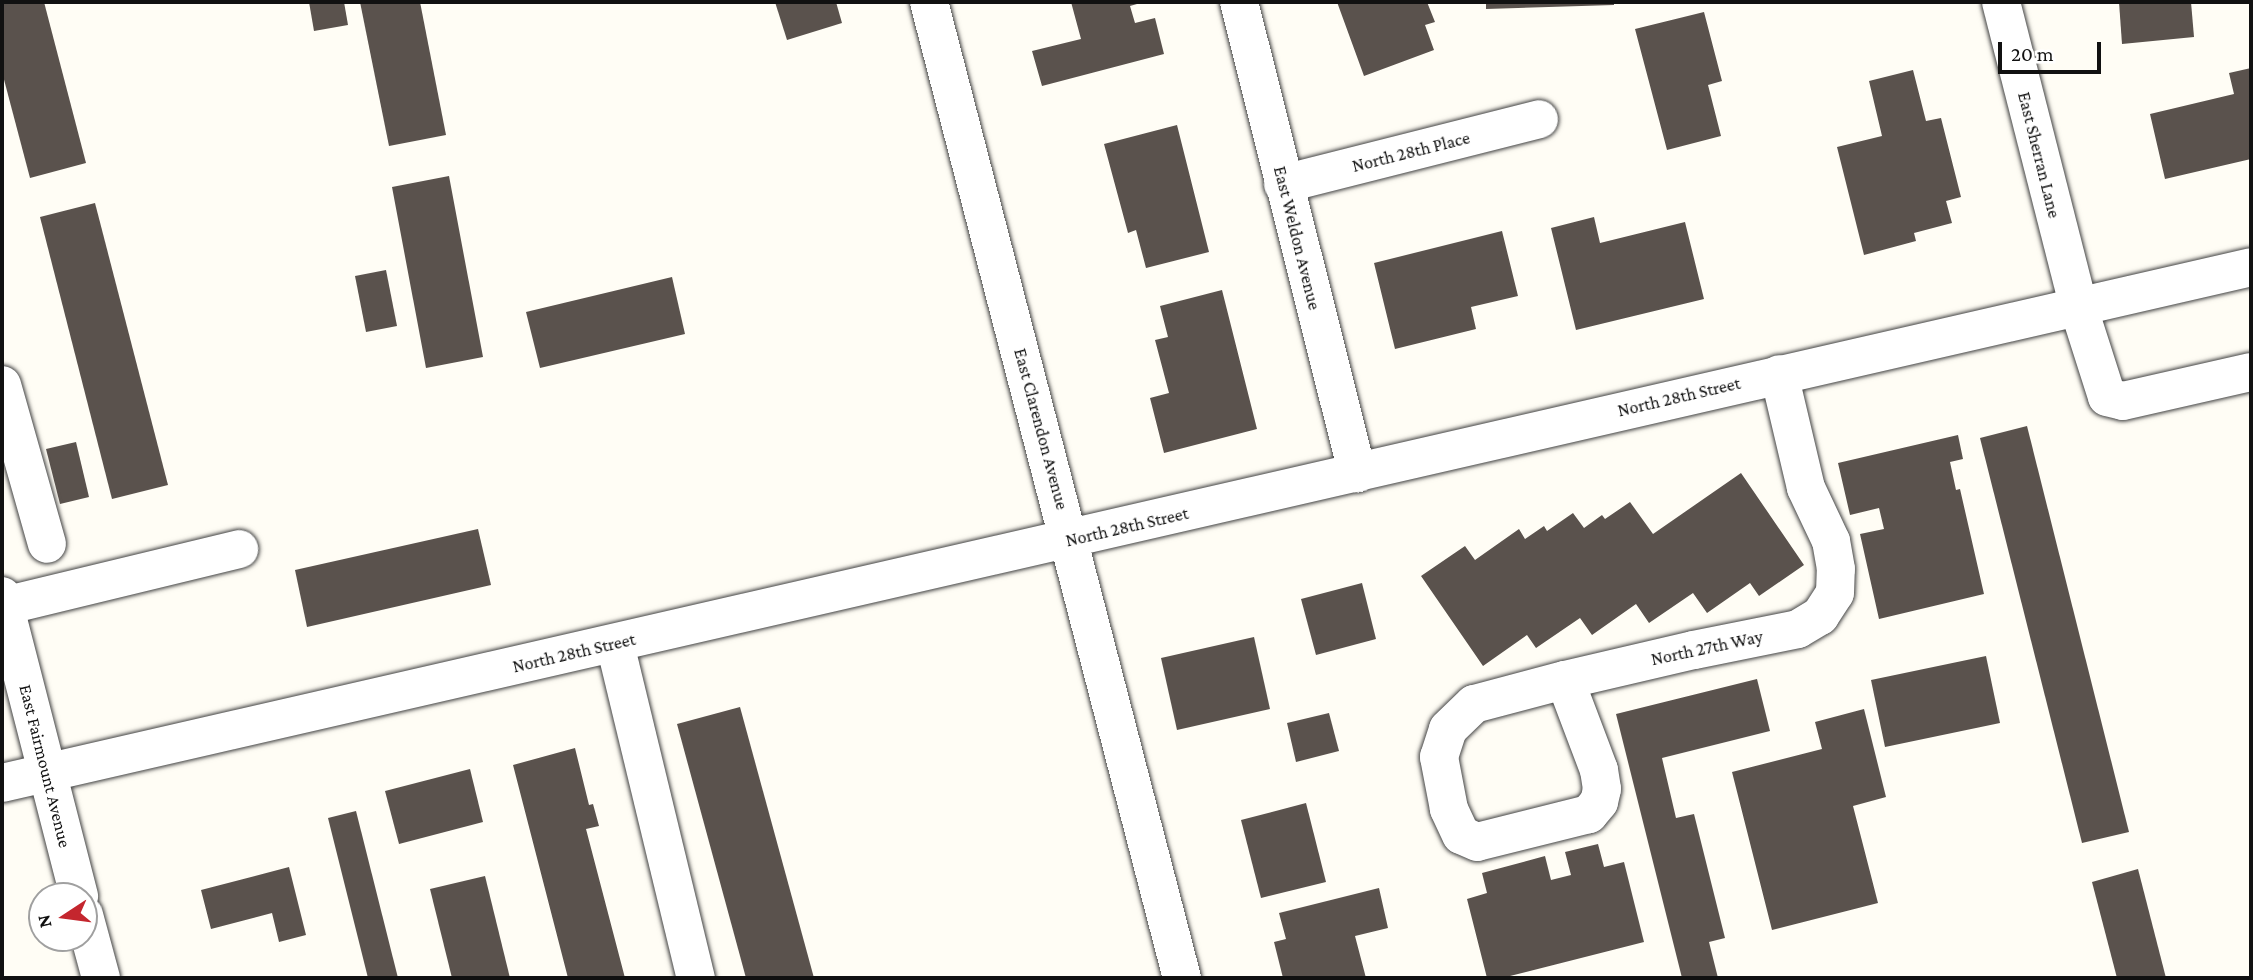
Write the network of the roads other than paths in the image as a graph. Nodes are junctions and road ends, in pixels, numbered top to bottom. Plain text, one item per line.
1 (929, 2) edge
2 (1239, 2) edge
3 (2001, 2) edge
4 (1539, 119) dead end
5 (1283, 184) junction
6 (2251, 267) edge
7 (2079, 309) junction
8 (2251, 372) edge
9 (1779, 374) junction
10 (2, 385) edge
11 (1357, 473) junction
12 (1070, 540) junction
13 (47, 544) dead end
14 (239, 549) dead end
15 (3, 601) edge
16 (615, 643) junction
17 (1565, 680) junction
18 (46, 773) junction
19 (2, 783) edge
20 (75, 882) edge
21 (94, 952) edge
22 (101, 978) edge
23 (696, 978) edge
24 (1182, 978) edge

1 - 12 street, East Clarendon Avenue
2 - 5 street, East Weldon Avenue
3 - 7 street, East Sherran Lane
4 - 5 street, North 28th Place
5 - 11 street, East Weldon Avenue
6 - 7 street, North 28th Street
7 - 8 street, East Sherran Lane
7 - 9 street, North 28th Street
9 - 11 street, North 28th Street
9 - 17 street, North 27th Way
10 - 13 street
11 - 12 street, North 28th Street
12 - 16 street, North 28th Street
12 - 24 street, East Clarendon Avenue
14 - 15 street
15 - 18 street, East Fairmount Avenue
16 - 18 street, North 28th Street
16 - 23 street
17 - 17 street, North 27th Way
18 - 19 street, North 28th Street
18 - 20 street, East Fairmount Avenue
21 - 22 street

